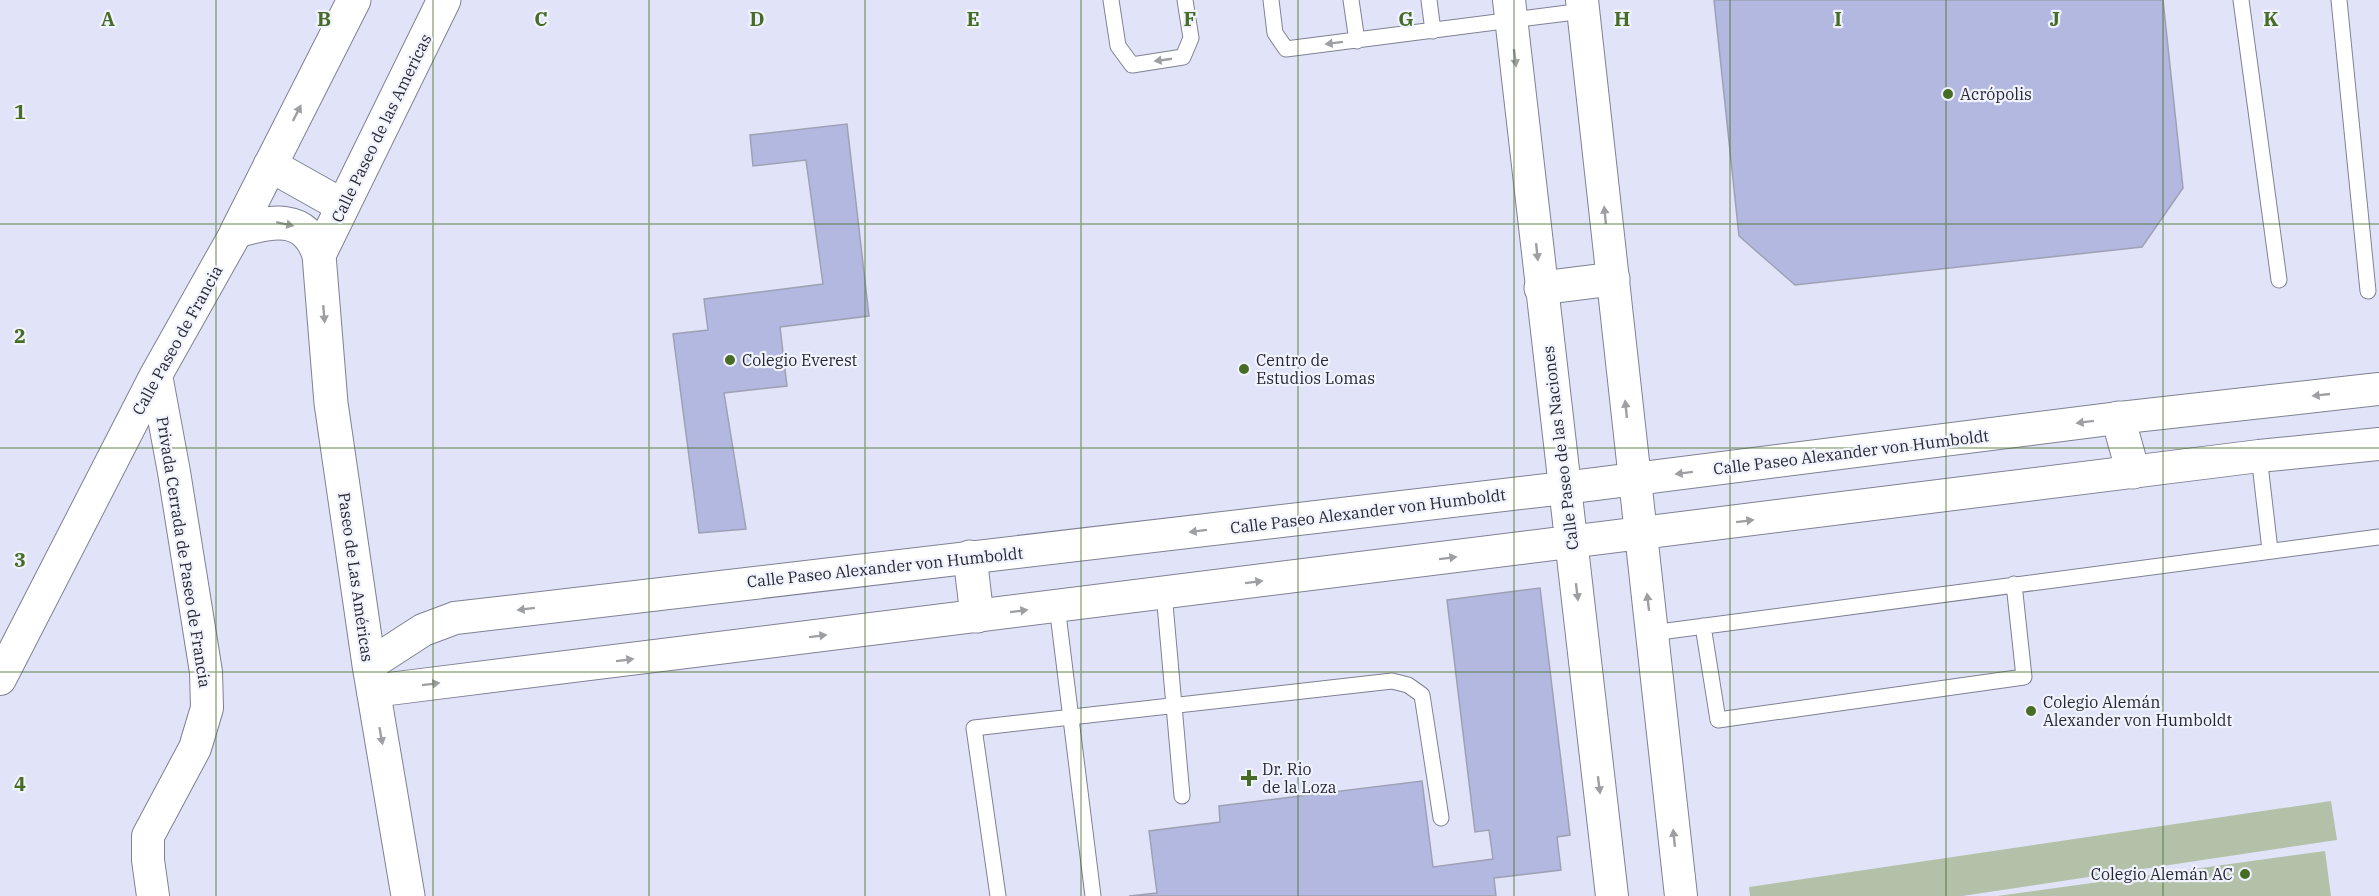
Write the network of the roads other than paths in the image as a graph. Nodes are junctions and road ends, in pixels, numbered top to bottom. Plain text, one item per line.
1 (354, 0) edge
2 (444, 0) edge
3 (1111, 0) edge
4 (1185, 0) edge
5 (1271, 0) edge
6 (1351, 0) edge
7 (1429, 0) edge
8 (2241, 0) edge
9 (2338, 0) edge
10 (1583, 5) edge
11 (1510, 11) edge
12 (1433, 31) junction
13 (1357, 41) junction
14 (270, 165) junction
15 (343, 206) junction
16 (237, 231) junction
17 (319, 255) junction
18 (1612, 279) junction
19 (2279, 280) dead end
20 (1541, 288) junction
21 (2368, 291) dead end
22 (156, 375) junction
23 (2379, 389) edge
24 (2118, 418) junction
25 (2379, 444) edge
26 (2259, 456) junction
27 (2133, 472) junction
28 (1633, 479) junction
29 (1564, 488) junction
30 (1640, 535) junction
31 (2379, 537) edge
32 (1571, 543) junction
33 (2270, 550) junction
34 (970, 557) junction
35 (2014, 584) junction
36 (1164, 593) junction
37 (1057, 606) junction
38 (977, 616) junction
39 (1703, 626) junction
40 (1652, 633) junction
41 (371, 678) junction
42 (0, 679) edge
43 (1175, 705) junction
44 (1072, 716) junction
45 (1182, 796) dead end
46 (1441, 818) dead end
47 (153, 896) edge
48 (408, 896) edge
49 (998, 896) edge
50 (1093, 896) edge
51 (1612, 896) edge
52 (1681, 896) edge

14 -> 1 street, Calle Paseo de Francia
2 - 15 street, Calle Paseo de las Americas
4 -> 3 lane
13 -> 5 lane
6 - 13 lane
7 - 12 lane
8 - 19 lane
9 - 21 lane
10 - 11 lane
18 -> 10 street
11 - 12 lane
11 -> 20 street, Calle Paseo de las Naciones
12 - 13 lane
14 - 15 street
14 - 16 street, Calle Paseo de Francia
15 - 17 street, Calle Paseo de las Americas
16 -> 17 street
16 - 22 street, Calle Paseo de Francia
17 -> 41 street, Paseo de Las Américas
18 - 20 street
28 -> 18 street
20 - 29 street, Calle Paseo de las Naciones
22 - 42 street, Calle Paseo de Francia
22 - 47 street, Privada Cerrada de Paseo de Francia
23 -> 24 street, Calle Paseo Alexander von Humboldt
24 - 27 street
24 -> 28 street, Calle Paseo Alexander von Humboldt
25 - 26 street
26 - 27 street
26 - 33 lane
30 -> 27 street
28 - 29 street, Calle Paseo Alexander von Humboldt
28 - 30 street
29 - 32 street, Calle Paseo de las Naciones
29 -> 34 street, Calle Paseo Alexander von Humboldt
30 - 32 street
40 -> 30 street
31 - 33 lane
36 -> 32 street
32 -> 51 street, Calle Paseo de las Naciones
33 - 35 lane
34 - 38 street
34 -> 41 street, Calle Paseo Alexander von Humboldt
35 - 39 lane
35 - 39 lane
36 - 37 street
36 - 43 lane
38 -> 37 street
37 - 44 lane
41 -> 38 street
39 - 40 lane
52 -> 40 street
41 -> 48 street, Paseo de Las Américas
43 - 44 lane
43 - 45 lane
43 - 46 lane
44 - 49 lane
44 - 50 lane

